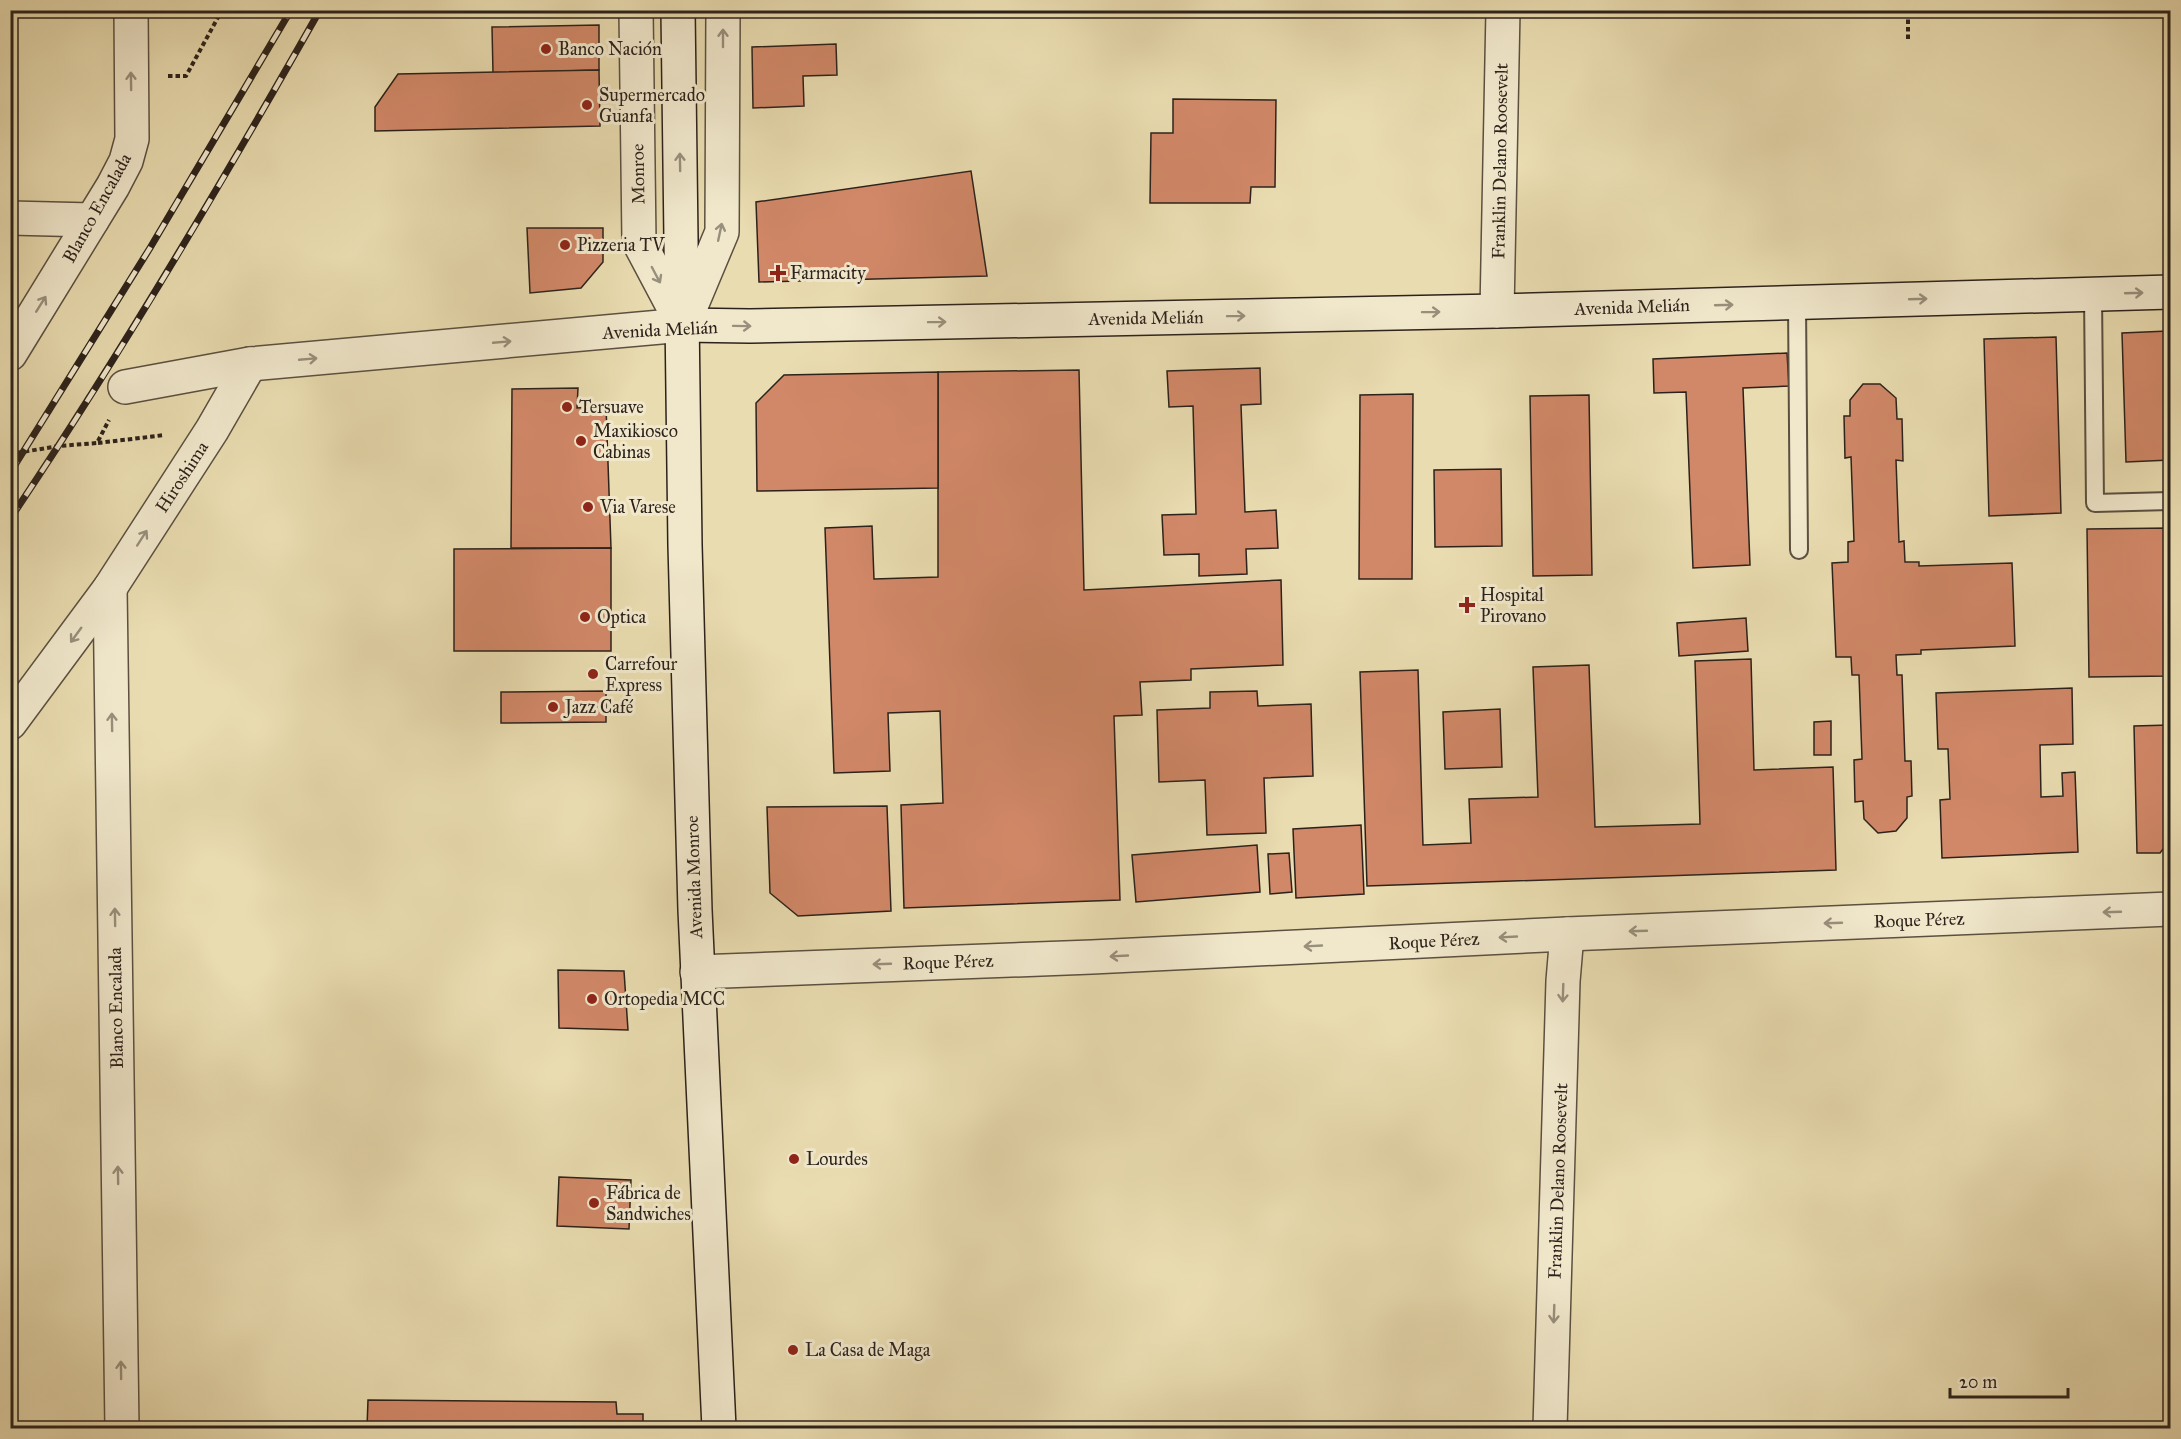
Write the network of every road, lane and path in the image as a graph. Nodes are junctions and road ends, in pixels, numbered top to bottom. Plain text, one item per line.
1 (131, 10) edge
2 (222, 10) edge
3 (636, 10) edge
4 (678, 10) edge
5 (723, 10) edge
6 (1503, 10) edge
7 (1908, 10) edge
8 (1908, 39) dead end
9 (131, 77) junction
10 (10, 218) edge
11 (92, 220) junction
12 (2170, 292) edge
13 (2093, 294) junction
14 (1797, 303) junction
15 (1497, 311) junction
16 (683, 326) junction
17 (10, 354) edge
18 (250, 364) junction
19 (125, 387) joint
20 (212, 430) junction
21 (97, 443) junction
22 (10, 454) edge
23 (2170, 501) edge
24 (1799, 550) dead end
25 (111, 588) junction
26 (10, 723) edge
27 (2170, 909) edge
28 (1567, 934) junction
29 (697, 972) junction
30 (122, 1428) edge
31 (719, 1428) edge
32 (1550, 1428) edge

1 - 9 street, Blanco Encalada
2 - 9 path
3 -> 16 street, Monroe
16 -> 4 street
16 -> 5 street
6 - 15 street, Franklin Delano Roosevelt
7 - 8 path
11 -> 9 street, Blanco Encalada
10 - 11 street
17 -> 11 street, Blanco Encalada
13 -> 12 street, Avenida Melián
14 -> 13 street, Avenida Melián
13 - 23 lane
15 -> 14 street, Avenida Melián
14 - 24 lane
16 -> 15 street, Avenida Melián
18 -> 16 street, Avenida Melián
16 - 29 street, Avenida Monroe
18 - 19 street, Avenida Melián
18 - 20 street, Hiroshima
19 - 21 path
20 - 21 path
25 -> 20 street, Hiroshima
21 - 22 path
25 -> 26 street, Hiroshima
30 -> 25 street, Blanco Encalada
27 -> 28 street, Roque Pérez
28 -> 29 street, Roque Pérez
28 -> 32 street, Franklin Delano Roosevelt
29 - 31 street, Avenida Monroe

